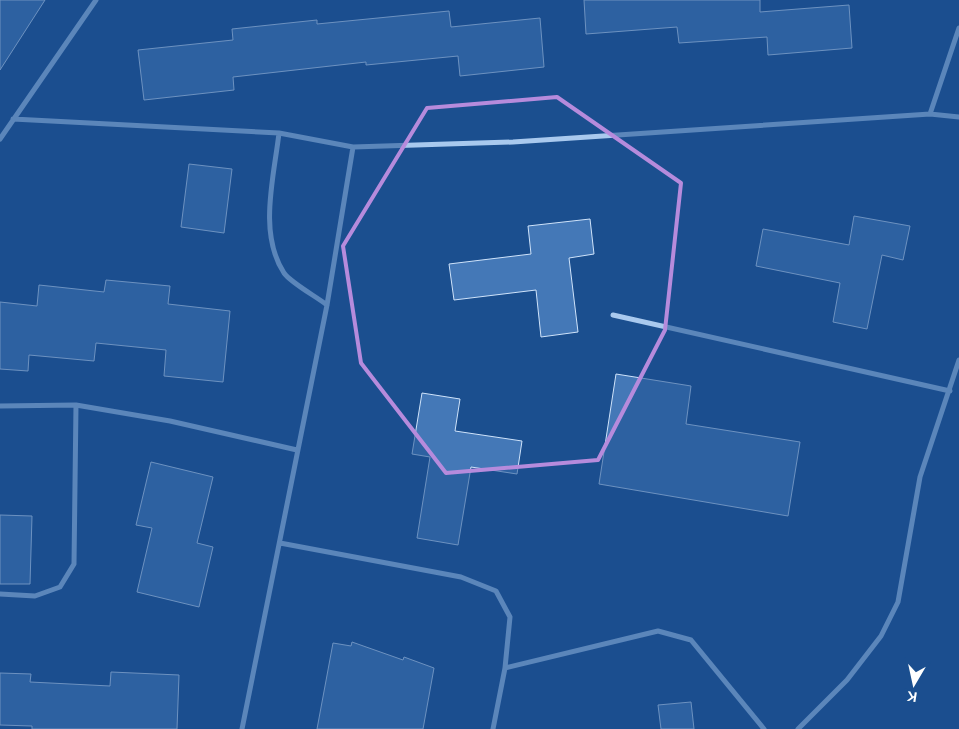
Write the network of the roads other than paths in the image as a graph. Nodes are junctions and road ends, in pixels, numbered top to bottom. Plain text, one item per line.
1 (96, 0) edge
2 (959, 28) edge
3 (930, 114) junction
4 (959, 117) edge
5 (13, 119) junction
6 (279, 133) junction
7 (0, 139) edge
8 (353, 147) junction
9 (328, 304) junction
10 (613, 315) dead end
11 (959, 360) edge
12 (950, 391) junction
13 (76, 405) junction
14 (0, 406) edge
15 (297, 450) junction
16 (280, 543) junction
17 (0, 594) edge
18 (505, 668) junction
19 (242, 729) edge
20 (493, 729) edge
21 (764, 729) edge
22 (798, 729) edge

1 - 5 street
2 - 3 street
3 - 4 street
3 - 8 street
5 - 6 street
5 - 7 street
6 - 8 street
6 - 9 street
8 - 9 street
9 - 15 street
10 - 12 street
11 - 12 street
12 - 22 street
13 - 14 street
13 - 15 street
13 - 17 street
15 - 16 street
16 - 18 street
16 - 19 street
18 - 20 street
18 - 21 street

